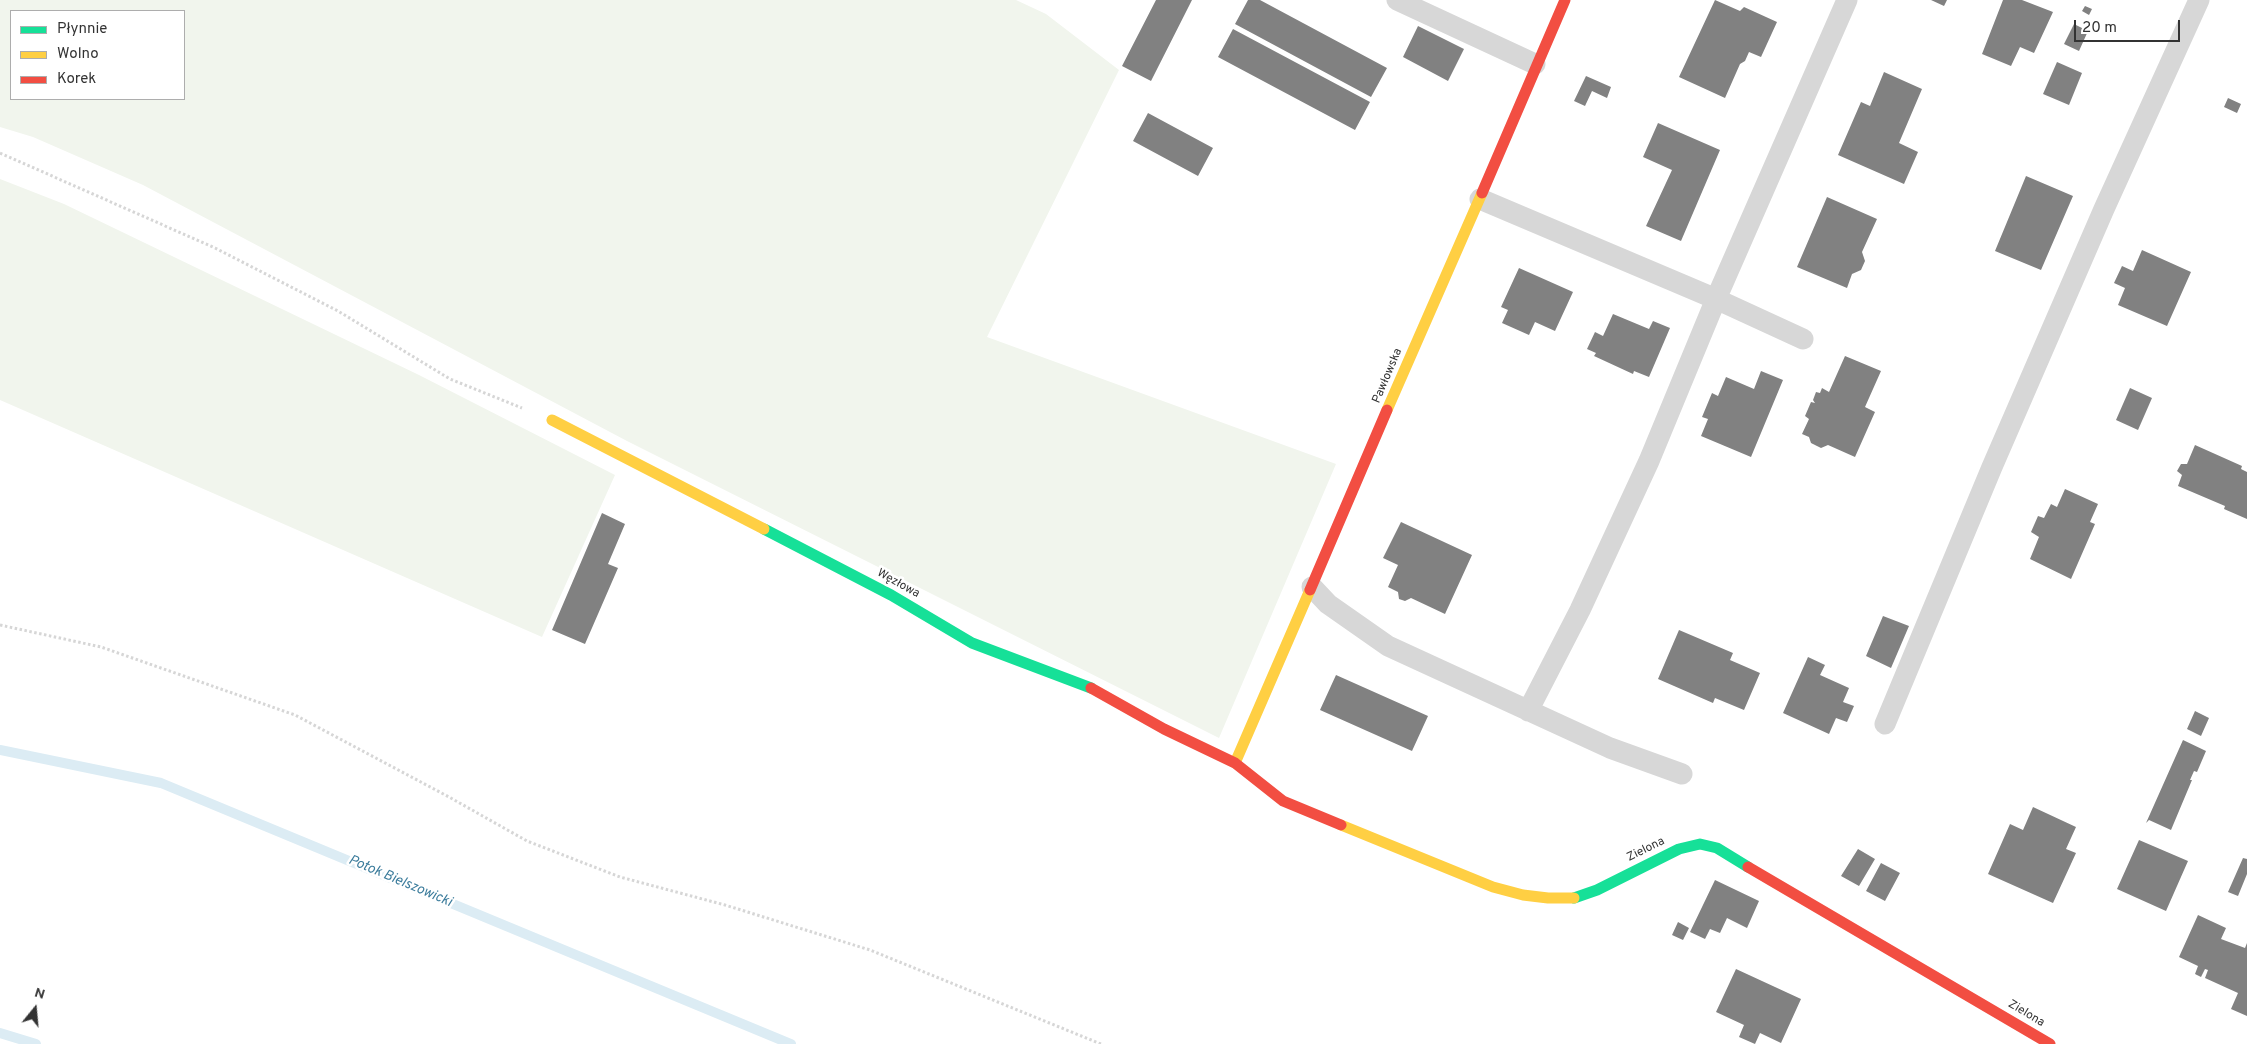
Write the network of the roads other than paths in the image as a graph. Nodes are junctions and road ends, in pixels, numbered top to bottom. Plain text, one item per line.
1 (1397, 0) edge
2 (1565, 0) edge
3 (1847, 0) edge
4 (2200, 0) edge
5 (1536, 64) junction
6 (1480, 199) junction
7 (1716, 299) junction
8 (1803, 339) dead end
9 (552, 420) road end
10 (1312, 587) junction
11 (1528, 712) junction
12 (1886, 724) dead end
13 (1235, 763) junction
14 (1682, 774) dead end
15 (2050, 1044) edge

1 - 5 lane
2 - 5 street, Pawłowska
3 - 7 lane
4 - 12 lane
5 - 6 street, Pawłowska
6 - 7 lane
6 - 10 street, Pawłowska
7 - 8 lane
7 - 11 lane
9 - 13 street, Węzłowa
10 - 11 lane
10 - 13 street, Pawłowska
11 - 14 lane
13 - 15 street, Zielona

